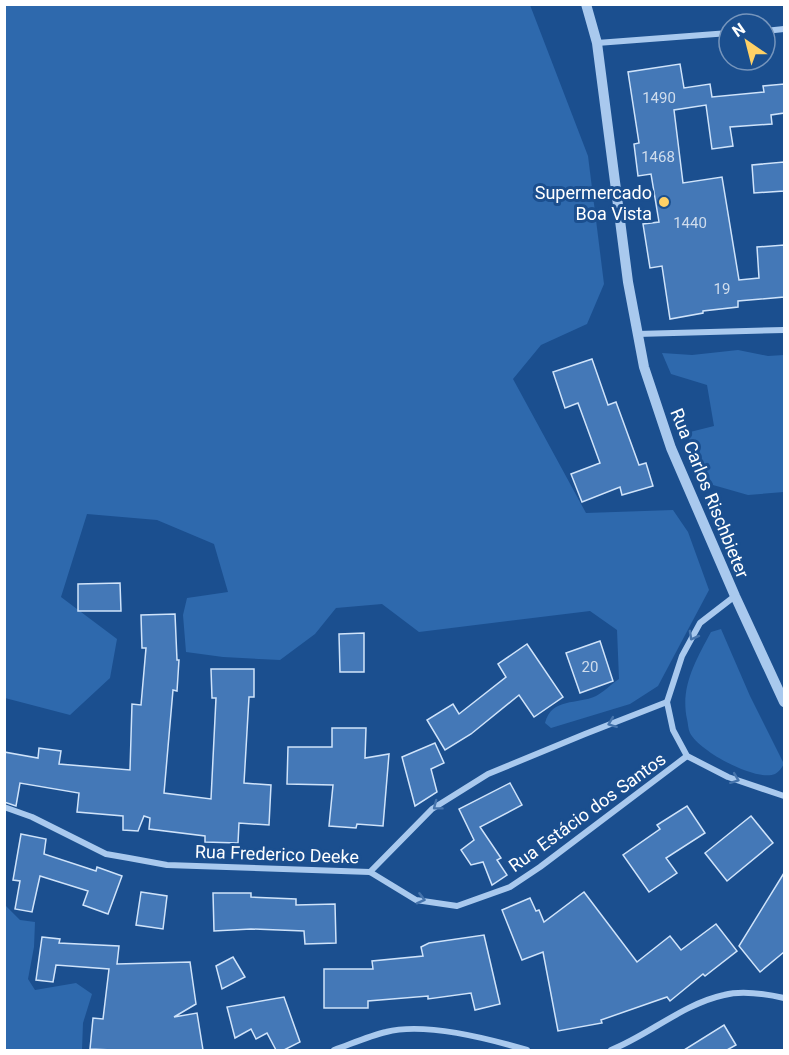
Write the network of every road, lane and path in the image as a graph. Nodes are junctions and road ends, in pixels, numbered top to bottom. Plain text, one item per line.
1 (586, 4) edge
2 (717, 34) edge
3 (597, 42) junction
4 (784, 330) edge
5 (638, 334) junction
6 (735, 596) junction
7 (667, 702) junction
8 (784, 702) edge
9 (687, 756) junction
10 (784, 796) edge
11 (4, 807) edge
12 (370, 872) junction
13 (784, 998) edge
14 (334, 1050) edge
15 (527, 1050) edge
16 (611, 1050) edge

1 - 3 street, Rua Carlos Rischbieter
2 - 3 street
3 - 5 street, Rua Carlos Rischbieter
4 - 5 street
5 - 6 street, Rua Carlos Rischbieter
6 -> 7 street
6 - 8 street, Rua Carlos Rischbieter
7 - 9 street
7 -> 12 street, Rua Frederico Deeke
9 -> 10 street
12 -> 9 street, Rua Estácio dos Santos
11 - 12 street, Rua Frederico Deeke
13 - 16 street
14 - 15 street

